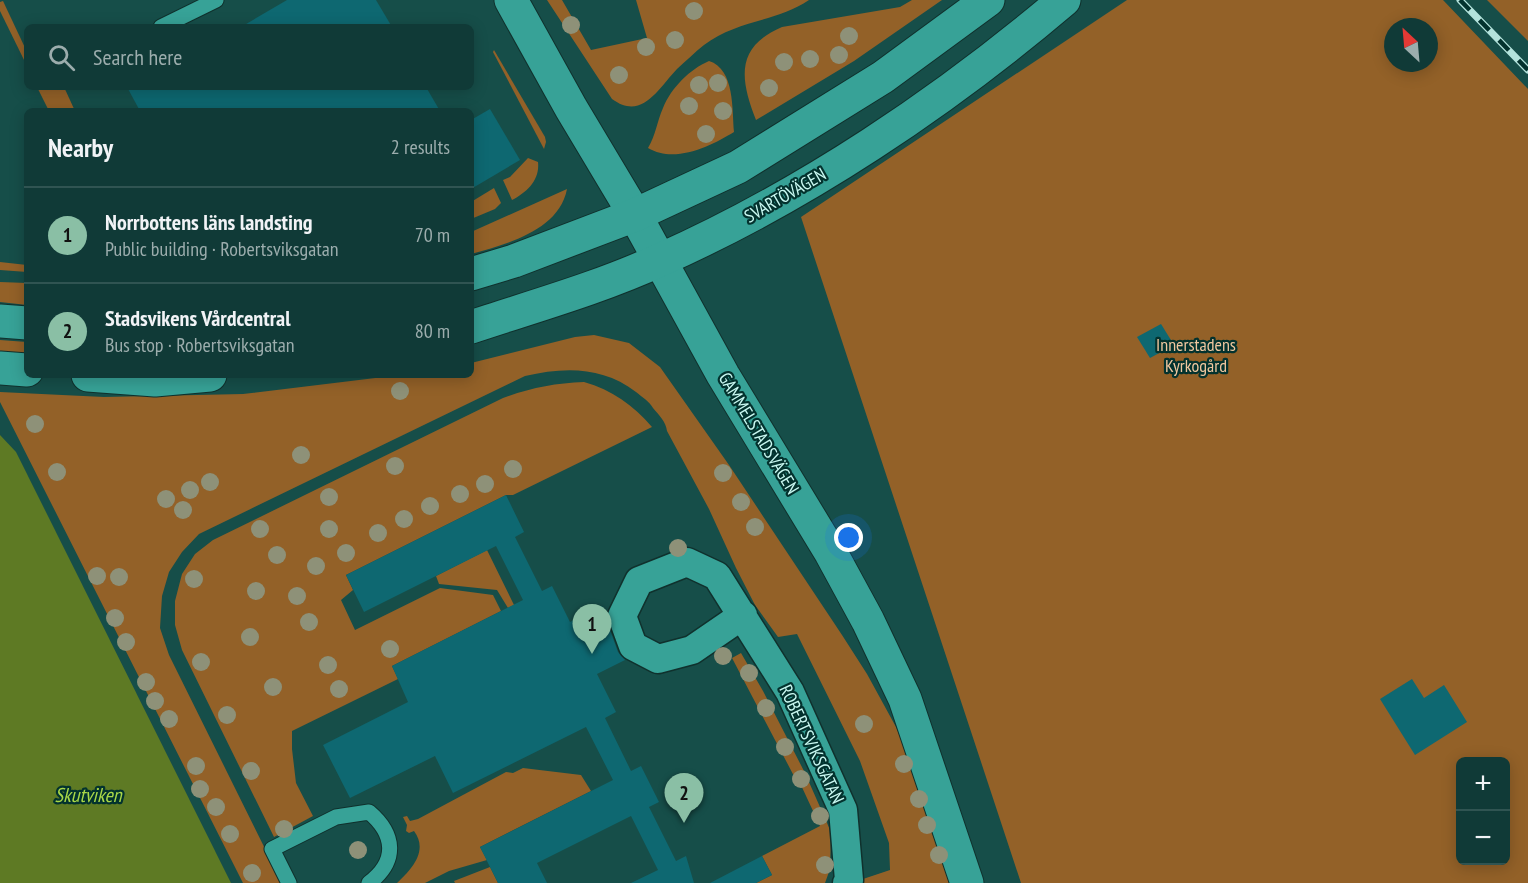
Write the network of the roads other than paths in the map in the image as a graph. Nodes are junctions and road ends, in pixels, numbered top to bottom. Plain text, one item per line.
1 (216, 0) edge
2 (511, 0) edge
3 (988, 0) edge
4 (1064, 0) edge
5 (166, 24) edge
6 (635, 215) junction
7 (660, 260) junction
8 (474, 273) edge
9 (0, 321) edge
10 (24, 323) edge
11 (474, 326) edge
12 (0, 368) edge
13 (24, 370) edge
14 (128, 378) edge
15 (177, 378) edge
16 (743, 615) dead end
17 (289, 883) edge
18 (369, 883) edge
19 (847, 883) edge
20 (967, 883) edge

1 - 5 lane
2 - 6 main road, GAMMELSTADSVÄGEN
3 - 6 main road
4 - 7 main road, SVARTÖVÄGEN
6 - 7 main road, GAMMELSTADSVÄGEN
6 - 8 main road
7 - 11 main road, SVARTÖVÄGEN
7 - 20 main road, GAMMELSTADSVÄGEN
9 - 10 main road
12 - 13 main road
14 - 15 main road
16 - 19 street, ROBERTSVIKSGATAN
17 - 18 lane

